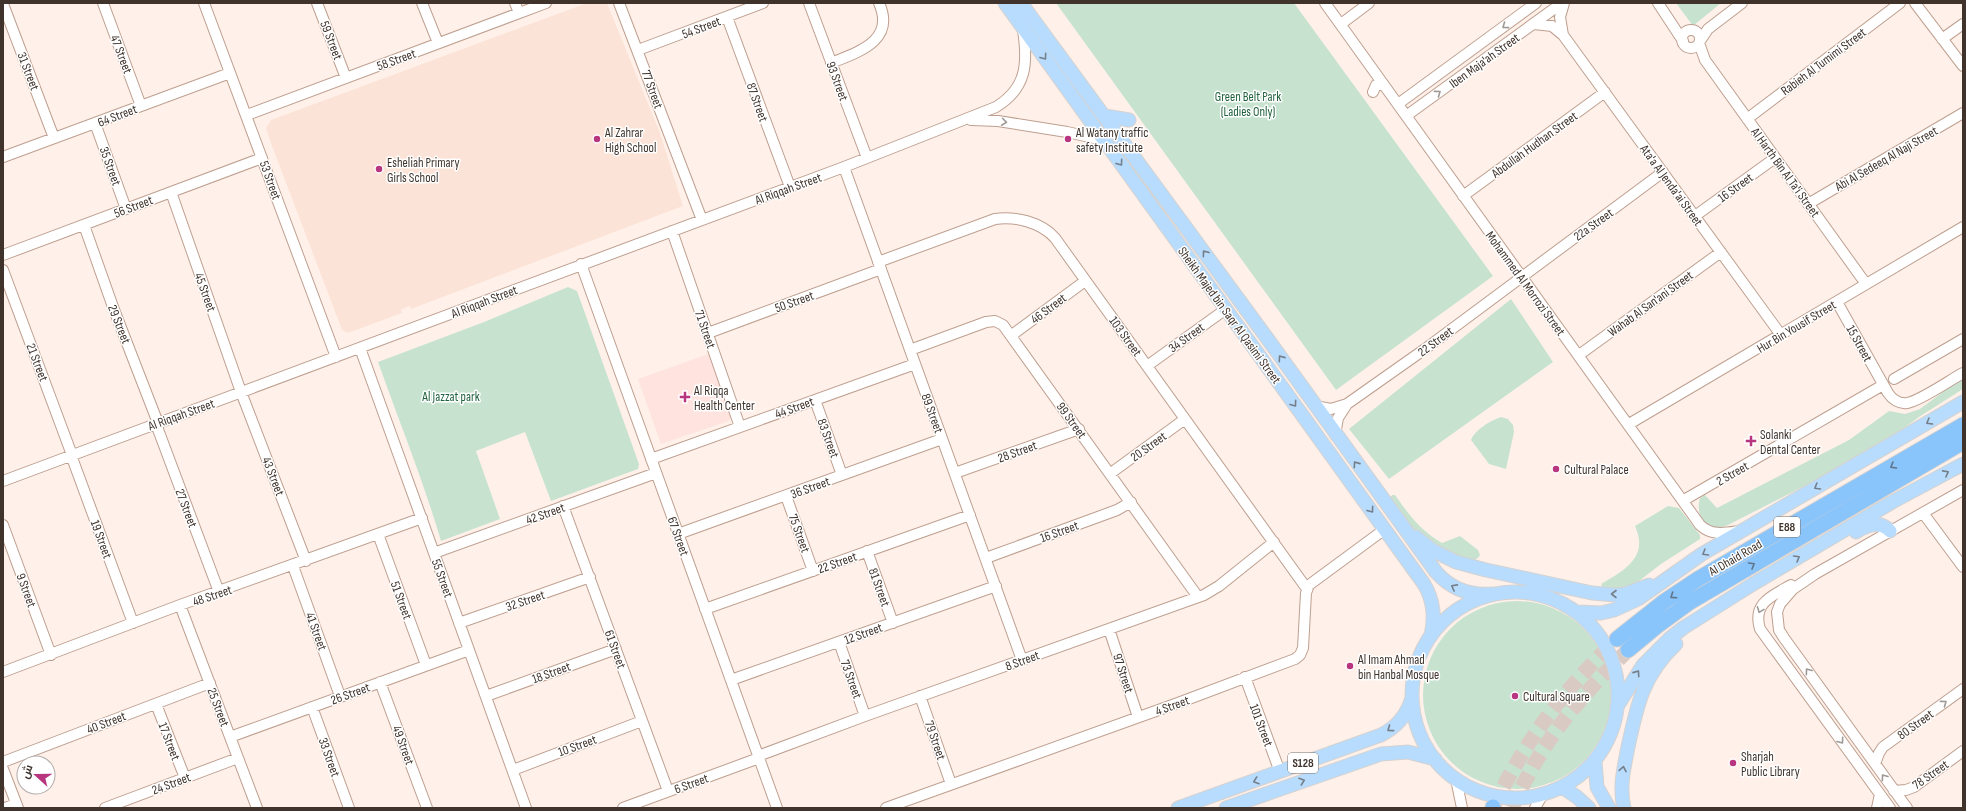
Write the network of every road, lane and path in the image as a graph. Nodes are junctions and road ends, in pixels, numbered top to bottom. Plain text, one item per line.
1 (103, 3) edge
2 (204, 3) edge
3 (317, 3) edge
4 (422, 3) edge
5 (515, 3) edge
6 (546, 3) edge
7 (619, 3) edge
8 (763, 3) edge
9 (809, 3) edge
10 (879, 3) edge
11 (1004, 3) edge
12 (1021, 3) edge
13 (1325, 3) edge
14 (1370, 3) edge
15 (1536, 3) edge
16 (1563, 3) edge
17 (1658, 3) edge
18 (1742, 3) edge
19 (1900, 3) edge
20 (1915, 3) edge
21 (3, 4) edge
22 (519, 13) junction
23 (727, 17) junction
24 (1340, 24) junction
25 (1534, 24) junction
26 (1963, 24) edge
27 (1023, 28) junction
28 (1564, 35) junction
29 (1693, 39) junction
30 (1942, 39) junction
31 (438, 43) junction
32 (638, 50) junction
33 (831, 63) junction
34 (1963, 66) edge
35 (230, 73) junction
36 (346, 78) junction
37 (1383, 85) junction
38 (1373, 92) dead end
39 (1605, 92) junction
40 (1398, 104) junction
41 (141, 106) junction
42 (1963, 113) edge
43 (247, 115) junction
44 (1105, 116) junction
45 (1406, 116) junction
46 (1747, 119) junction
47 (1128, 120) dead end
48 (965, 121) junction
49 (95, 123) junction
50 (54, 138) junction
51 (1103, 140) junction
52 (3, 157) edge
53 (262, 158) junction
54 (867, 158) junction
55 (1775, 158) junction
56 (844, 167) junction
57 (1663, 172) junction
58 (790, 187) junction
59 (171, 192) junction
60 (1463, 196) junction
61 (1808, 204) junction
62 (126, 208) junction
63 (1695, 216) junction
64 (702, 220) junction
65 (84, 225) junction
66 (1963, 227) edge
67 (672, 231) junction
68 (1721, 252) junction
69 (3, 255) edge
70 (581, 264) junction
71 (879, 265) junction
72 (3, 270) edge
73 (1522, 276) junction
74 (1085, 281) junction
75 (1866, 284) junction
76 (1837, 302) junction
77 (1226, 309) junction
78 (708, 333) junction
79 (1264, 334) junction
80 (1012, 335) junction
81 (1781, 335) junction
82 (1963, 339) edge
83 (360, 348) junction
84 (910, 350) junction
85 (1579, 355) junction
86 (336, 357) junction
87 (915, 364) junction
88 (1147, 366) junction
89 (1963, 373) edge
90 (1894, 378) dead end
91 (1883, 385) junction
92 (241, 392) junction
93 (815, 400) junction
94 (1963, 402) edge
95 (1347, 404) junction
96 (1315, 406) junction
97 (1186, 419) junction
98 (157, 423) junction
99 (1629, 424) junction
100 (1963, 425) edge
101 (740, 427) junction
102 (1079, 429) junction
103 (1335, 435) junction
104 (942, 439) junction
105 (1963, 442) edge
106 (1963, 449) edge
107 (72, 455) junction
108 (651, 459) junction
109 (1935, 459) junction
110 (1963, 464) edge
111 (656, 473) junction
112 (955, 473) junction
113 (1111, 473) junction
114 (842, 476) junction
115 (3, 481) edge
116 (1963, 490) edge
117 (786, 496) junction
118 (1684, 500) junction
119 (1130, 502) junction
120 (564, 506) junction
121 (1923, 513) junction
122 (970, 515) junction
123 (422, 518) junction
124 (1400, 524) junction
125 (3, 525) edge
126 (1385, 529) junction
127 (1744, 530) junction
128 (1890, 531) junction
129 (378, 534) junction
130 (678, 534) junction
131 (1841, 534) junction
132 (1274, 542) junction
133 (867, 551) junction
134 (434, 553) junction
135 (986, 558) junction
136 (306, 561) junction
137 (293, 566) junction
138 (1963, 567) edge
139 (813, 571) junction
140 (1815, 574) junction
141 (590, 577) junction
142 (1664, 580) junction
143 (996, 586) junction
144 (1307, 589) junction
145 (219, 592) junction
146 (1492, 594) junction
147 (1198, 597) junction
148 (180, 605) junction
149 (1715, 607) junction
150 (705, 609) junction
151 (1578, 612) junction
152 (133, 623) junction
153 (459, 623) junction
154 (893, 623) junction
155 (1109, 629) junction
156 (1431, 636) junction
157 (1618, 639) tunnel mouth
158 (839, 642) junction
159 (616, 649) junction
160 (469, 650) junction
161 (1628, 650) tunnel mouth
162 (51, 655) junction
163 (1022, 660) junction
164 (426, 665) junction
165 (3, 672) edge
166 (1245, 677) junction
167 (731, 680) junction
168 (380, 682) junction
169 (210, 683) junction
170 (1963, 689) edge
171 (340, 696) junction
172 (486, 696) junction
173 (920, 696) junction
174 (1412, 698) junction
175 (156, 704) junction
176 (312, 707) junction
177 (1618, 707) junction
178 (865, 716) junction
179 (1138, 717) junction
180 (642, 721) junction
181 (1828, 724) junction
182 (1852, 734) junction
183 (230, 737) junction
184 (1963, 751) edge
185 (759, 757) junction
186 (238, 758) junction
187 (1435, 759) junction
188 (1595, 760) junction
189 (3, 762) edge
190 (1875, 764) junction
191 (3, 769) edge
192 (513, 770) junction
193 (1280, 772) junction
194 (185, 778) junction
195 (1456, 779) junction
196 (951, 784) junction
197 (1562, 787) junction
198 (1894, 791) junction
199 (668, 792) junction
200 (1543, 794) junction
201 (1880, 794) junction
202 (17, 806) edge
203 (5, 808) edge
204 (104, 808) edge
205 (257, 808) edge
206 (349, 808) edge
207 (428, 808) edge
208 (526, 808) edge
209 (623, 808) edge
210 (777, 808) edge
211 (886, 808) edge
212 (1178, 808) edge
213 (1226, 808) edge
214 (1462, 808) edge
215 (1535, 808) edge
216 (1589, 808) edge
217 (1610, 808) edge
218 (1624, 808) edge
219 (1877, 808) edge
220 (1890, 808) edge
221 (1907, 808) edge

1 - 41 street, 47 Street
2 - 35 street, 53 Street
3 - 36 street, 59 Street
4 - 31 street
5 - 22 street
6 - 22 street, 58 Street
7 - 32 street, 77 Street
8 - 23 street, 54 Street
9 - 33 street, 93 Street
10 - 33 street
11 - 27 main road, Sheikh Majed bin Saqr Al Qasimi Street
12 - 44 main road, Sheikh Majed bin Saqr Al Qasimi Street
13 - 24 street, Mohammed Al Morrozi Street
14 - 24 street
15 -> 40 street, Iben Maja'ah Street
16 - 25 street, Iben Maja'ah Street
16 - 28 street, Ata'a Al Jenda'ai Street
17 - 29 street
18 - 29 street
19 - 46 street, Rabieh Al Tumimi Street
20 - 30 street
21 - 50 street, 31 Street
22 - 31 street, 58 Street
23 - 32 street, 54 Street
23 - 58 street, 87 Street
24 - 37 street, Mohammed Al Morrozi Street
25 - 28 street, Ata'a Al Jenda'ai Street
45 -> 25 street, Iben Maja'ah Street
26 - 30 street
27 - 48 street, Al Riqqah Street
27 -> 51 main road, Sheikh Majed bin Saqr Al Qasimi Street
28 - 39 street, Ata'a Al Jenda'ai Street
29 - 46 street, Al Harth Bin Al Ta'i Street
30 - 34 street
31 - 36 street, 58 Street
32 - 64 street, 77 Street
33 - 54 street, 93 Street
35 - 41 street, 64 Street
35 - 43 street, 53 Street
36 - 43 street, 58 Street
37 - 38 street
37 - 40 street, Mohammed Al Morrozi Street
39 - 57 street, Ata'a Al Jenda'ai Street
39 - 60 street, Abdullah Hudhan Street
40 - 45 street, Mohammed Al Morrozi Street
41 - 49 street, 64 Street
42 - 61 street, Abi Al Sedeeq Al Naji Street
43 - 53 street, 53 Street
44 - 47 main road
79 -> 44 main road, Sheikh Majed bin Saqr Al Qasimi Street
45 - 60 street, Mohammed Al Morrozi Street
46 - 55 street, Al Harth Bin Al Ta'i Street
48 -> 51 street, Al Riqqah Street
48 - 54 street, Al Riqqah Street
49 - 50 street, 64 Street
49 - 62 street, 35 Street
50 - 52 street, 64 Street
51 -> 77 main road, Sheikh Majed bin Saqr Al Qasimi Street
53 - 59 street, 56 Street
53 - 86 street, 53 Street
54 - 56 street, Al Riqqah Street
55 - 61 street, Al Harth Bin Al Ta'i Street
55 - 63 street, 16 Street
56 - 58 street, Al Riqqah Street
56 - 71 street, 89 Street
57 - 63 street, Ata'a Al Jenda'ai Street
57 - 73 street, 22a Street
58 - 64 street, Al Riqqah Street
59 - 62 street, 56 Street
59 - 92 street, 45 Street
60 - 73 street, Mohammed Al Morrozi Street
61 - 75 street, Al Harth Bin Al Ta'i Street
62 - 65 street, 56 Street
63 - 68 street, Ata'a Al Jenda'ai Street
64 - 67 street, Al Riqqah Street
65 - 69 street, 56 Street
65 - 98 street, 29 Street
66 - 75 street, Hur Bin Yousif Street
67 - 70 street, Al Riqqah Street
67 - 78 street, 71 Street
68 - 81 street, Ata'a Al Jenda'ai Street
68 - 85 street, Wahab Al San'ani Street
70 - 83 street, Al Riqqah Street
70 - 108 street, 67 Street
71 - 74 street, 103 Street
71 - 78 street, 50 Street
71 - 84 street, 89 Street
72 - 107 street, 21 Street
73 - 85 street, Mohammed Al Morrozi Street
73 - 95 street, 22 Street
74 - 80 street, 46 Street
74 - 88 street, 103 Street
75 - 76 street, Hur Bin Yousif Street
76 - 81 street, Hur Bin Yousif Street
76 - 91 street, 15 Street
77 - 79 main road
77 - 88 street, 34 Street
77 -> 126 main road, Sheikh Majed bin Saqr Al Qasimi Street
78 - 101 street, 71 Street
96 -> 79 main road, Sheikh Majed bin Saqr Al Qasimi Street
80 - 84 street, 99 Street
80 - 102 street, 99 Street
81 - 99 street, Hur Bin Yousif Street
82 - 90 street
83 - 86 street, Al Riqqah Street
83 - 123 street, 55 Street
84 - 87 street, 89 Street
85 - 99 street, Mohammed Al Morrozi Street
86 - 92 street, Al Riqqah Street
87 - 93 street, 44 Street
87 - 104 street, 89 Street
88 - 97 street, 103 Street
89 - 91 street, 15 Street
91 - 118 street, 2 Street
92 - 98 street, Al Riqqah Street
92 - 136 street, 43 Street
93 - 101 street, 44 Street
93 - 114 street, 83 Street
94 -> 127 main road
95 - 96 street, 22 Street
95 - 103 street, 22 Street
96 - 103 main road, Sheikh Majed bin Saqr Al Qasimi Street
97 - 113 street, 20 Street
97 - 132 street, 103 Street
98 - 107 street, Al Riqqah Street
98 - 145 street, 27 Street
99 - 118 street, Mohammed Al Morrozi Street
100 -> 157 highway, Al Dhaid Road / E88
101 - 108 street, 44 Street
102 - 112 street, 28 Street
102 - 113 street, 99 Street
124 -> 103 main road, Sheikh Majed bin Saqr Al Qasimi Street
104 - 112 street, 89 Street
104 - 114 street, 36 Street
105 - 109 highway, Al Dhaid Road / E88
106 - 109 highway
107 - 115 street, Al Riqqah Street
107 - 152 street, 19 Street
108 - 111 street, 67 Street
161 -> 109 highway, Al Dhaid Road / E88
131 -> 110 main road
111 - 120 street, 42 Street
111 - 130 street, 67 Street
112 - 122 street, 89 Street
113 - 119 street, 99 Street
114 - 117 street, 36 Street
116 - 121 street
117 - 130 street, 36 Street
117 - 139 street, 75 Street
118 - 127 street, Mohammed Al Morrozi Street
119 - 135 street, 16 Street
119 - 147 street, 99 Street
120 - 134 street, 42 Street
120 - 141 street, 61 Street
121 - 128 street
121 - 138 street
122 - 133 street, 22 Street
122 - 135 street, 89 Street
123 - 129 street, 48 Street
123 - 134 street, 55 Street
142 -> 124 main road
146 -> 124 main road, Sheikh Majed bin Saqr Al Qasimi Street
125 - 162 street, 9 Street
126 - 144 street
126 - 156 main road, Sheikh Majed bin Saqr Al Qasimi Street
127 -> 142 main road
128 - 131 main road
128 - 140 street
129 - 136 street, 48 Street
129 - 164 street, 51 Street
130 - 150 street, 67 Street
149 -> 131 main road
132 - 144 street, 103 Street
132 - 147 street, 8 Street
133 - 139 street, 22 Street
133 - 154 street, 81 Street
134 - 153 street, 55 Street
135 - 143 street, 89 Street
136 - 137 street, 48 Street
137 - 145 street, 48 Street
137 - 171 street, 41 Street
139 - 150 street, 22 Street
140 -> 181 street
182 -> 140 street
141 - 153 street, 32 Street
141 - 159 street, 61 Street
142 - 151 main road
143 - 154 street, 12 Street
143 - 163 street, 89 Street
144 - 166 street, 4 Street
145 - 148 street, 48 Street
146 - 151 main road
146 - 156 main road
147 - 155 street, 8 Street
148 - 152 street, 48 Street
148 - 169 street, 25 Street
177 -> 149 main road
218 -> 149 main road
150 - 167 street, 67 Street
151 - 177 main road
152 - 162 street, 48 Street
153 - 160 street, 55 Street
154 - 158 street, 12 Street
155 - 163 street, 8 Street
155 - 179 street, 97 Street
156 - 174 main road
158 - 167 street, 12 Street
158 - 178 street, 73 Street
159 - 172 street, 18 Street
159 - 180 street, 61 Street
160 - 164 street, 26 Street
160 - 172 street, 55 Street
162 - 165 street, 48 Street
163 - 173 street, 8 Street
164 - 168 street, 26 Street
166 - 179 street, 4 Street
166 - 193 street, 101 Street
167 - 185 street, 67 Street
168 - 171 street, 26 Street
168 - 207 street, 49 Street
169 - 175 street, 40 Street
169 - 183 street, 25 Street
190 -> 170 street, 80 Street
171 - 176 street, 26 Street
172 - 192 street, 55 Street
173 - 178 street, 8 Street
173 - 196 street, 79 Street
174 - 187 main road
174 -> 193 main road, S128
175 - 189 street, 40 Street
175 - 194 street, 17 Street
176 - 183 street, 26 Street
176 - 206 street, 33 Street
177 - 188 main road
178 - 185 street, 8 Street
179 - 196 street, 4 Street
180 - 192 street, 10 Street
180 - 199 street, 61 Street
181 - 182 street
181 -> 201 street
182 - 190 street
183 - 186 street, 25 Street
184 - 198 street, 78 Street
185 - 199 street, 6 Street
185 - 210 street, 67 Street
186 - 194 street, 24 Street
186 - 205 street, 25 Street
187 - 195 main road
213 -> 187 main road, S128
188 - 197 main road
188 - 217 main road
198 -> 190 street
191 - 202 street
192 - 208 street, 55 Street
193 -> 212 main road, S128
194 - 204 street, 24 Street
195 - 200 main road
195 - 214 street
196 - 211 street, 4 Street
197 - 200 main road
197 - 216 main road
198 - 221 street
199 - 209 street, 6 Street
200 - 215 street
201 - 219 street
201 - 220 street
202 - 203 street

